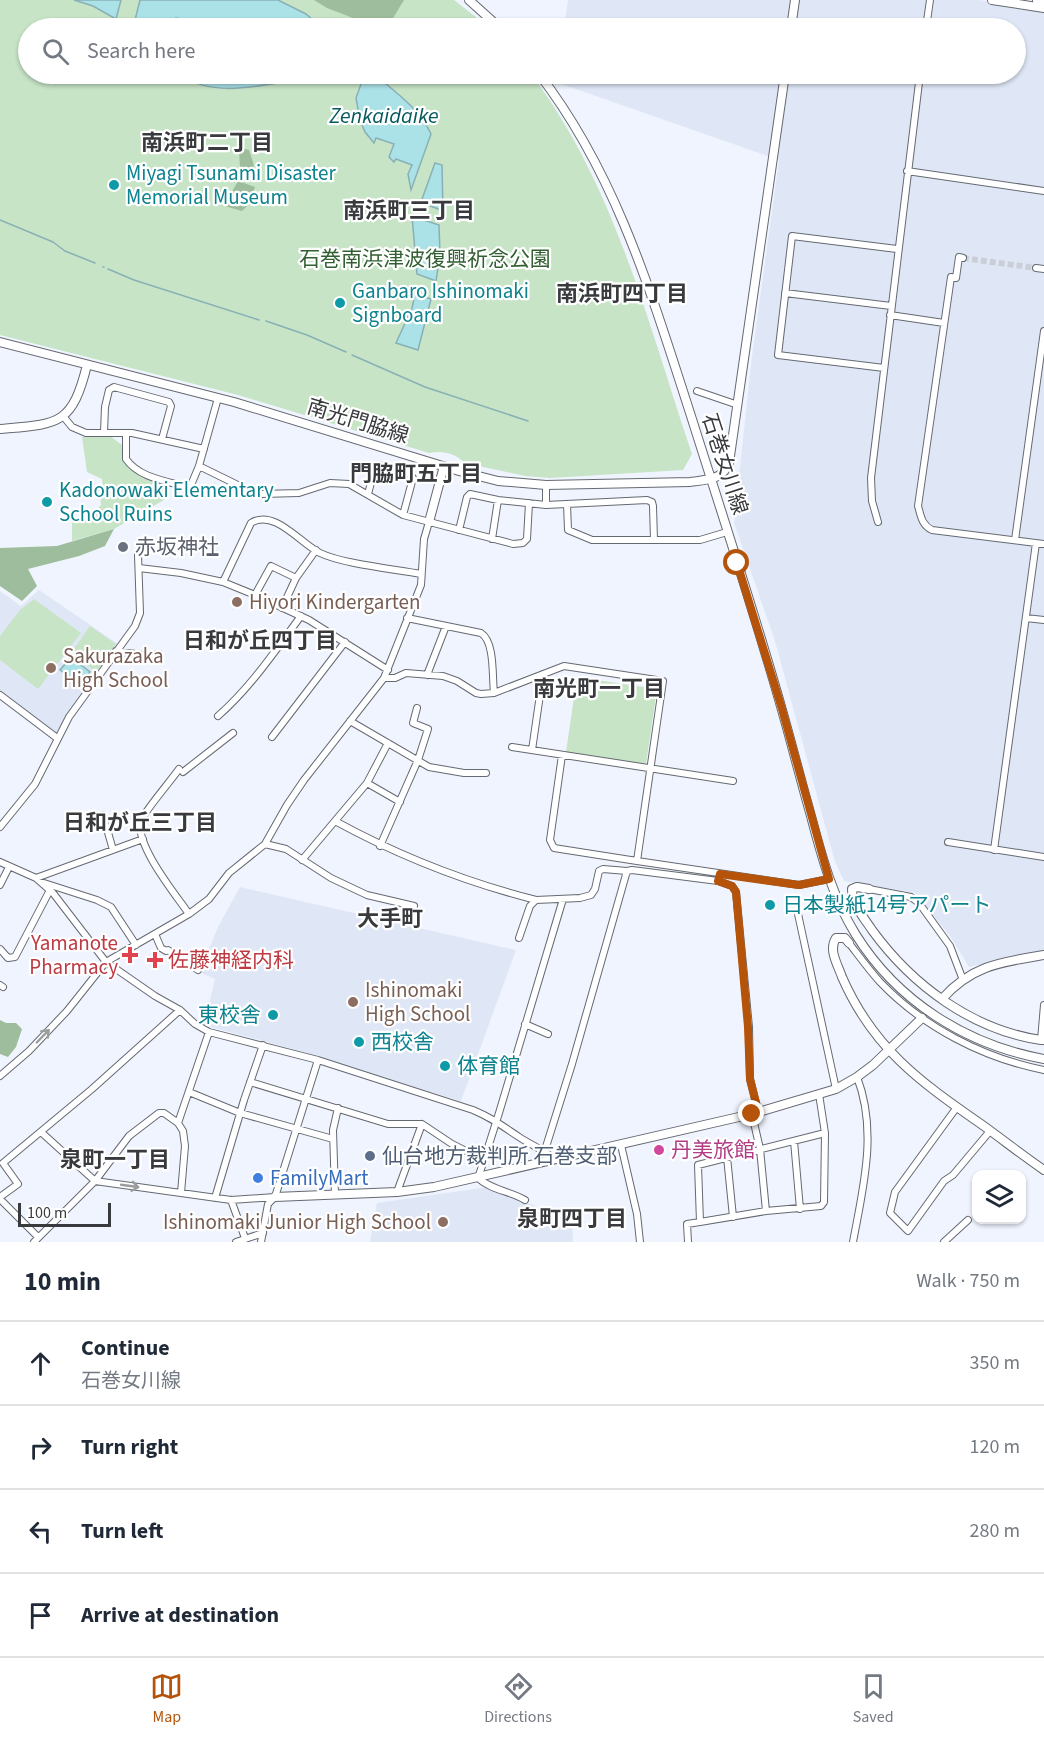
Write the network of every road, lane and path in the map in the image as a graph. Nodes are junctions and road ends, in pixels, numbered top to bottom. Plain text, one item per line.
1 (470, 0) edge
2 (795, 0) edge
3 (930, 0) edge
4 (992, 0) edge
5 (1037, 0) edge
6 (1044, 1) edge
7 (1044, 8) edge
8 (489, 18) edge
9 (792, 18) edge
10 (927, 18) edge
11 (547, 84) edge
12 (784, 84) edge
13 (919, 84) edge
14 (907, 171) junction
15 (1044, 191) edge
16 (897, 249) junction
17 (963, 258) dead end
18 (1036, 268) tunnel mouth
19 (1044, 269) edge
20 (785, 293) junction
21 (891, 306) junction
22 (890, 315) junction
23 (944, 323) junction
24 (1044, 331) edge
25 (0, 342) edge
26 (87, 365) junction
27 (884, 368) junction
28 (697, 391) dead end
29 (218, 398) junction
30 (738, 405) junction
31 (63, 416) junction
32 (0, 429) edge
33 (104, 432) junction
34 (126, 433) junction
35 (162, 439) junction
36 (204, 449) junction
37 (199, 466) junction
38 (444, 466) junction
39 (711, 479) junction
40 (546, 485) junction
41 (368, 494) junction
42 (498, 500) junction
43 (529, 503) junction
44 (567, 504) junction
45 (546, 505) junction
46 (403, 515) junction
47 (429, 522) junction
48 (878, 522) dead end
49 (459, 530) junction
50 (727, 532) junction
51 (492, 539) junction
52 (654, 540) junction
53 (1015, 540) junction
54 (1040, 544) edge
55 (142, 546) dead end
56 (316, 550) junction
57 (139, 567) junction
58 (421, 574) junction
59 (296, 578) junction
60 (223, 582) junction
61 (255, 595) junction
62 (282, 608) junction
63 (302, 616) junction
64 (407, 618) junction
65 (1026, 618) junction
66 (1044, 620) edge
67 (446, 626) junction
68 (345, 642) junction
69 (116, 651) junction
70 (159, 654) dead end
71 (388, 669) junction
72 (543, 674) junction
73 (427, 675) junction
74 (384, 678) junction
75 (494, 693) junction
76 (0, 695) edge
77 (417, 708) dead end
78 (218, 716) dead end
79 (350, 722) junction
80 (234, 733) dead end
81 (272, 737) dead end
82 (57, 738) junction
83 (388, 743) junction
84 (512, 747) dead end
85 (532, 750) junction
86 (562, 755) junction
87 (418, 760) junction
88 (651, 769) junction
89 (486, 773) dead end
90 (733, 781) dead end
91 (367, 783) junction
92 (400, 802) junction
93 (103, 815) dead end
94 (334, 821) junction
95 (0, 827) edge
96 (143, 839) junction
97 (948, 842) dead end
98 (265, 844) junction
99 (380, 846) junction
100 (113, 850) junction
101 (994, 850) junction
102 (1044, 857) edge
103 (302, 860) junction
104 (637, 861) junction
105 (0, 862) edge
106 (9, 867) junction
107 (627, 871) junction
108 (720, 874) junction
109 (829, 879) junction
110 (38, 880) junction
111 (718, 881) junction
112 (0, 885) edge
113 (869, 889) joint
114 (50, 890) junction
115 (563, 899) junction
116 (536, 900) junction
117 (414, 906) dead end
118 (189, 914) junction
119 (798, 914) dead end
120 (155, 934) junction
121 (519, 938) dead end
122 (849, 943) joint
123 (136, 945) junction
124 (0, 949) edge
125 (6, 955) junction
126 (1044, 955) edge
127 (0, 961) edge
128 (106, 963) junction
129 (198, 970) dead end
130 (963, 980) junction
131 (942, 999) junction
132 (1044, 1005) edge
133 (180, 1010) junction
134 (922, 1018) junction
135 (525, 1024) junction
136 (209, 1032) junction
137 (548, 1034) dead end
138 (1042, 1041) edge
139 (263, 1045) junction
140 (889, 1051) junction
141 (1044, 1059) edge
142 (318, 1060) junction
143 (1044, 1070) edge
144 (0, 1076) edge
145 (857, 1077) junction
146 (250, 1082) junction
147 (836, 1089) junction
148 (189, 1092) junction
149 (819, 1094) junction
150 (306, 1098) junction
151 (957, 1107) junction
152 (338, 1108) junction
153 (755, 1112) junction
154 (240, 1113) junction
155 (496, 1120) junction
156 (178, 1123) junction
157 (422, 1124) junction
158 (296, 1128) junction
159 (990, 1131) junction
160 (41, 1132) junction
161 (825, 1133) junction
162 (333, 1139) junction
163 (794, 1141) junction
164 (621, 1145) junction
165 (760, 1149) junction
166 (545, 1150) junction
167 (727, 1157) junction
168 (483, 1160) junction
169 (556, 1160) junction
170 (1044, 1170) edge
171 (478, 1178) junction
172 (95, 1181) junction
173 (397, 1192) junction
174 (181, 1193) junction
175 (335, 1195) junction
176 (275, 1197) junction
177 (0, 1198) edge
178 (215, 1198) junction
179 (231, 1200) junction
180 (525, 1200) dead end
181 (800, 1209) junction
182 (766, 1211) junction
183 (733, 1217) junction
184 (968, 1220) dead end
185 (700, 1222) junction
186 (263, 1233) junction
187 (245, 1238) junction
188 (36, 1240) edge
189 (236, 1242) edge
190 (261, 1242) edge
191 (640, 1242) edge
192 (688, 1242) edge
193 (853, 1242) edge
194 (944, 1242) edge

1 - 8 street
2 - 9 street
3 - 10 street
4 - 7 street
5 - 6 street
11 - 39 street, 石巻女川線
12 - 30 street
13 - 14 street
14 - 15 street
14 - 16 street
16 - 20 street
16 - 21 street
17 - 23 street
18 - 19 street
20 - 21 street
20 - 27 street
21 - 22 street
22 - 23 street
22 - 27 street
23 - 53 street
24 - 53 street
25 - 26 street, 南光門脇線
26 - 29 street, 南光門脇線
26 - 31 street
27 - 48 street
28 - 30 street
29 - 36 street
29 - 38 street, 南光門脇線
30 - 39 street
31 - 32 street
31 - 33 street
33 - 34 street
33 - 35 street
34 - 35 street
34 - 37 street
35 - 36 street
36 - 37 street
37 - 41 street
38 - 40 street, 南光門脇線
38 - 47 street
39 - 40 street, 南光門脇線
39 - 50 street, 石巻女川線
40 - 45 street
41 - 46 street
41 - 46 street
42 - 43 street
42 - 49 street
42 - 51 street
43 - 45 street
43 - 51 street
44 - 45 street
44 - 52 street
44 - 52 street
46 - 47 street
47 - 49 street
47 - 58 street
49 - 51 street
50 - 52 street
50 - 109 street, 石巻女川線
53 - 54 street
54 - 65 street
55 - 57 street
56 - 58 street
56 - 59 street
56 - 60 street
57 - 60 street
57 - 69 street
58 - 64 street
59 - 61 street
59 - 62 street
60 - 61 street
61 - 62 street
62 - 63 street
63 - 68 street
63 - 78 street
64 - 67 street
64 - 71 street
65 - 66 street
65 - 101 street
67 - 73 street
67 - 75 street
68 - 71 street
68 - 81 street
69 - 70 street
69 - 82 street
71 - 74 street
72 - 75 street
72 - 85 street
72 - 88 street
73 - 74 street
73 - 75 street
74 - 79 street
76 - 82 street
77 - 87 street
79 - 83 street
79 - 98 street
80 - 96 street
82 - 95 street
83 - 87 street
83 - 91 street
84 - 85 street
85 - 86 street
86 - 88 street
86 - 104 street
87 - 89 street
87 - 92 street
88 - 90 street
88 - 104 street
91 - 92 street
91 - 94 street
92 - 99 street
93 - 100 street
94 - 99 street
94 - 103 street
96 - 100 street
96 - 118 street
97 - 101 street
98 - 103 street
98 - 118 street
99 - 116 street
100 - 110 street
101 - 102 street
103 - 117 street
104 - 108 street
105 - 106 street
106 - 110 street
106 - 112 street
107 - 111 street
107 - 115 street
107 - 166 street
108 - 109 street
108 - 111 street
109 - 141 street, 石巻女川線
110 - 114 street
110 - 123 street
111 - 153 street
113 - 130 street
113 - 131 street
114 - 125 street
114 - 128 street
115 - 116 street
115 - 135 street
116 - 121 street
118 - 120 street
119 - 147 street
120 - 123 street
120 - 129 street
122 - 134 street
122 - 140 street
123 - 128 street
124 - 125 street
125 - 127 street
126 - 130 street
128 - 133 street
144 -> 128 street
130 - 131 street
131 - 138 street
132 - 138 street
133 - 136 street
133 - 160 street
134 - 140 street
134 - 143 street
135 - 137 street
135 - 155 street
136 - 139 street
136 - 148 street
139 - 142 street
139 - 146 street
140 - 145 street
140 - 151 street
142 - 150 street
142 - 155 street
145 - 147 street
145 - 193 street
146 - 150 street
146 - 154 street
147 - 149 street
148 - 154 street
148 - 156 street
149 - 153 street
149 - 161 street
150 - 152 street
150 - 158 street
151 - 159 street
151 - 159 street
152 - 157 street
152 - 162 street
153 - 164 street
153 - 165 street
154 - 158 street
154 - 178 street
155 - 166 street
155 - 168 street
156 - 172 street
156 - 174 street
157 - 168 street
157 - 173 street
158 - 162 street
158 - 176 street
159 - 170 street
160 - 172 street
160 - 177 street
161 - 163 street
161 - 181 street
162 - 175 street
163 - 165 street
163 - 181 street
164 - 169 street
164 - 191 street
165 - 167 street
165 - 182 street
166 - 169 street
167 - 183 street
167 - 185 street
168 - 171 street
169 - 171 street
171 - 173 street
171 - 180 street
172 -> 174 street
172 - 188 street
173 - 175 street
174 - 178 street
175 - 176 street
176 - 179 street
176 - 186 street
177 - 188 street
178 - 179 street
179 - 187 street
181 - 182 street
182 - 183 street
183 - 185 street
184 - 194 street
185 - 192 street
186 - 187 street
186 - 190 street
187 - 189 street

